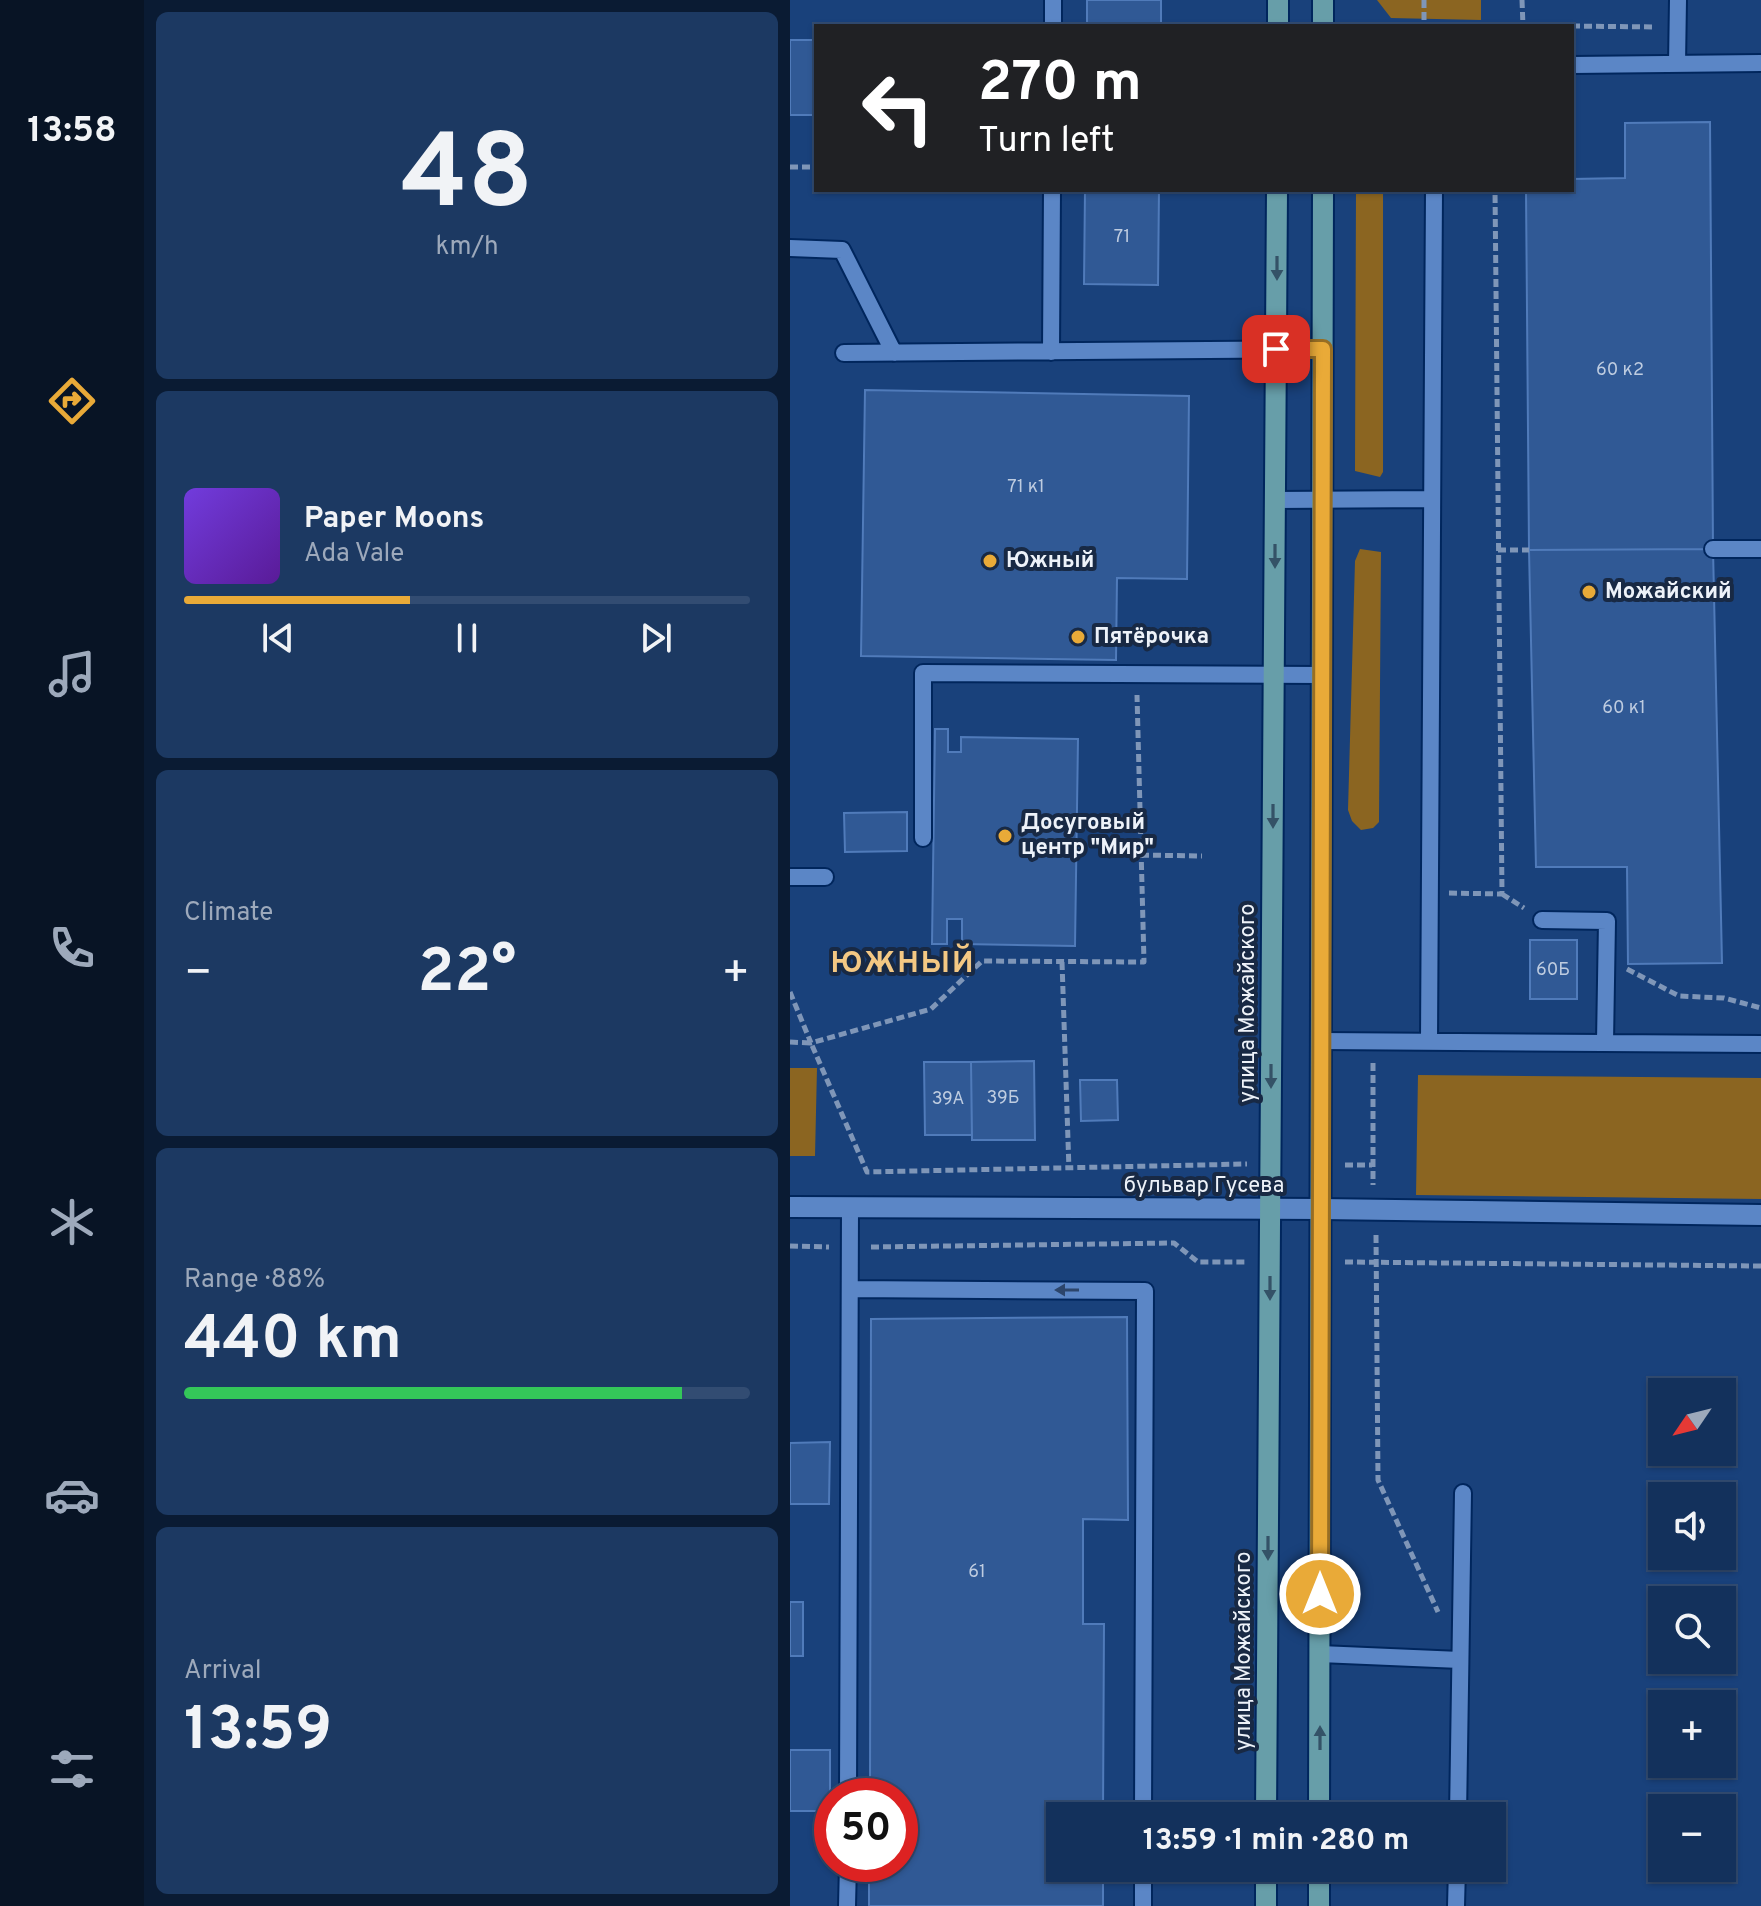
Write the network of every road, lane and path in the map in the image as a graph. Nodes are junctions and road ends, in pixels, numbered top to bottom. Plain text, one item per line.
1 (1053, 0) edge
2 (1278, 0) edge
3 (1323, 0) edge
4 (1424, 0) edge
5 (1522, 0) edge
6 (1678, 0) edge
7 (1053, 24) edge
8 (1278, 24) edge
9 (1323, 24) edge
10 (1424, 24) edge
11 (1523, 24) edge
12 (1574, 26) edge
13 (1677, 27) junction
14 (1761, 63) edge
15 (1677, 64) junction
16 (1574, 65) edge
17 (790, 167) edge
18 (814, 167) edge
19 (1052, 192) edge
20 (1277, 192) edge
21 (1323, 192) edge
22 (1434, 192) edge
23 (1495, 192) edge
24 (790, 248) edge
25 (1276, 349) junction
26 (1323, 349) junction
27 (1051, 352) junction
28 (844, 353) dead end
29 (894, 353) junction
30 (1432, 499) junction
31 (1275, 500) junction
32 (1323, 500) junction
33 (1713, 549) dead end
34 (1761, 549) edge
35 (1498, 550) junction
36 (1529, 550) dead end
37 (1136, 674) junction
38 (1274, 675) junction
39 (1322, 675) junction
40 (923, 838) dead end
41 (1141, 855) junction
42 (1202, 856) dead end
43 (790, 877) edge
44 (825, 877) dead end
45 (1428, 893) junction
46 (1542, 920) dead end
47 (1606, 957) junction
48 (1062, 962) junction
49 (790, 992) edge
50 (1761, 1008) edge
51 (1321, 1041) junction
52 (1373, 1041) junction
53 (1429, 1041) junction
54 (790, 1042) edge
55 (1605, 1042) junction
56 (811, 1043) junction
57 (1761, 1044) edge
58 (1197, 1164) dead end
59 (1069, 1170) junction
60 (790, 1207) edge
61 (850, 1208) junction
62 (1321, 1209) junction
63 (1271, 1210) junction
64 (1375, 1210) junction
65 (1761, 1215) edge
66 (790, 1246) edge
67 (850, 1247) junction
68 (1270, 1262) junction
69 (1321, 1262) junction
70 (1376, 1263) junction
71 (1761, 1266) edge
72 (850, 1289) junction
73 (1463, 1493) dead end
74 (1441, 1618) dead end
75 (1320, 1654) junction
76 (1460, 1660) junction
77 (848, 1778) edge
78 (1143, 1802) edge
79 (1266, 1802) edge
80 (1319, 1802) edge
81 (1458, 1802) edge
82 (848, 1882) edge
83 (1143, 1882) edge
84 (1266, 1882) edge
85 (1319, 1882) edge
86 (1457, 1882) edge
87 (847, 1906) edge
88 (1143, 1906) edge
89 (1266, 1906) edge
90 (1319, 1906) edge
91 (1456, 1906) edge

1 - 7 lane
2 - 8 main road
3 - 9 main road
4 - 10 path
5 - 11 path
6 - 13 lane
12 - 13 path
13 - 15 lane
14 - 15 lane
15 - 16 lane
17 - 18 path
19 - 27 lane
20 -> 25 main road, улица Можайского
21 - 26 main road
22 - 30 lane
23 - 35 path
24 - 29 lane
25 - 26 lane
25 - 27 lane
25 - 31 main road, улица Можайского
26 - 32 main road
27 - 29 lane
28 - 29 lane
30 - 32 lane
30 - 45 lane
31 - 32 lane
31 -> 38 main road, улица Можайского
32 - 39 main road
33 - 34 lane
35 - 36 path
35 - 45 path
37 - 38 lane
37 - 40 lane
37 - 41 path
38 - 39 lane
38 -> 63 main road, улица Можайского
39 - 51 main road
41 - 42 path
41 - 48 path
43 - 44 lane
45 - 53 lane
46 - 47 lane
47 - 50 path
47 - 55 lane
48 - 56 path
48 - 59 path
49 - 56 path
51 - 52 lane
51 - 62 main road
52 - 53 lane
52 - 64 path
53 - 55 lane
54 - 56 path
55 - 57 lane
56 - 59 path
58 - 59 path
60 - 61 street, бульвар Гусева
61 - 63 street, бульвар Гусева
61 - 67 lane
62 - 63 street, бульвар Гусева
62 - 64 street, бульвар Гусева
62 - 69 main road
63 - 68 main road, улица Можайского
64 - 65 street, бульвар Гусева
64 - 70 path
66 - 67 path
67 - 68 path
67 - 72 lane
68 -> 79 main road, улица Можайского
69 - 70 path
69 - 75 main road
70 - 71 path
70 - 74 path
72 - 77 lane
78 -> 72 lane
73 - 76 lane
75 - 76 lane
80 -> 75 main road
76 - 81 lane
82 - 87 lane
83 - 88 lane
84 - 89 main road
85 - 90 main road
86 - 91 lane

